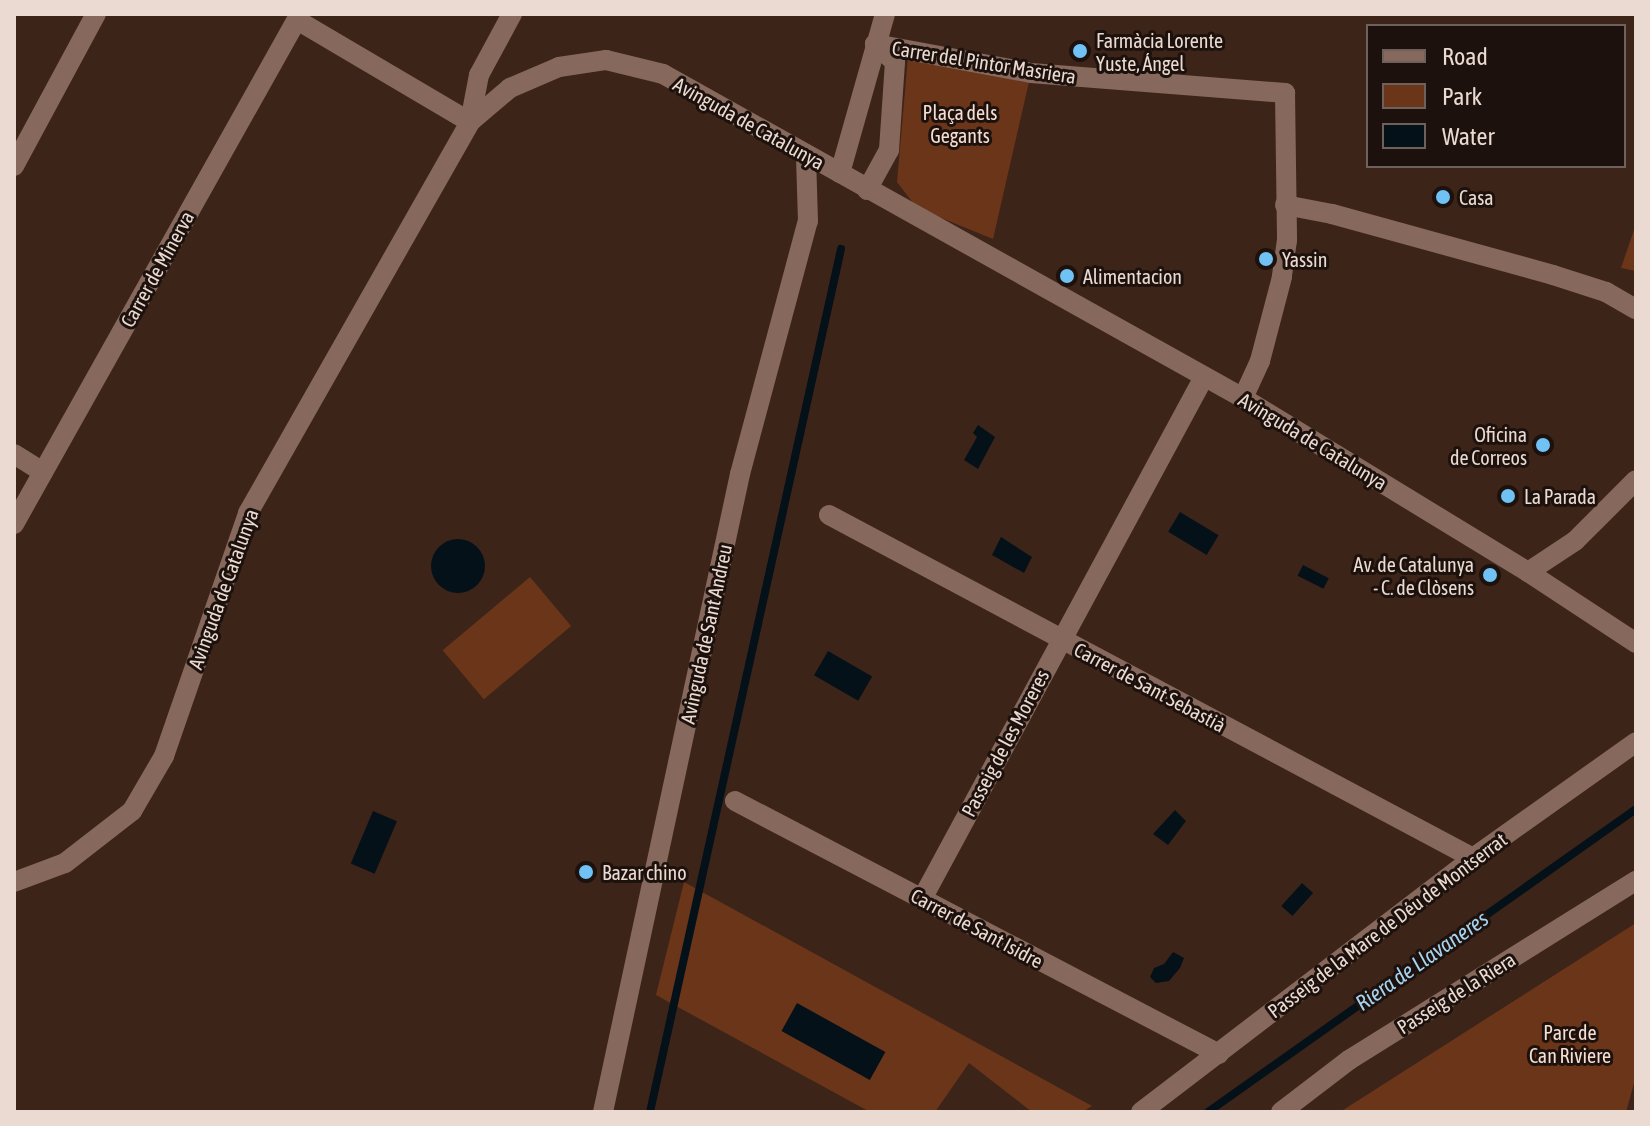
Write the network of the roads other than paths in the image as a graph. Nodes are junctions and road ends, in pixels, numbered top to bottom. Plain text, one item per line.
1 (96, 14) edge
2 (512, 14) edge
3 (885, 14) edge
4 (298, 17) edge
5 (875, 44) junction
6 (470, 122) junction
7 (806, 157) junction
8 (14, 166) edge
9 (840, 173) junction
10 (867, 190) junction
11 (1285, 205) junction
12 (1636, 309) edge
13 (1204, 377) junction
14 (1243, 398) junction
15 (14, 454) edge
16 (43, 472) junction
17 (1636, 480) edge
18 (829, 515) dead end
19 (14, 524) edge
20 (1528, 572) junction
21 (1060, 639) junction
22 (1636, 643) edge
23 (1636, 742) edge
24 (735, 801) dead end
25 (1473, 858) junction
26 (1636, 881) edge
27 (14, 882) edge
28 (922, 899) junction
29 (1219, 1054) junction
30 (603, 1112) edge
31 (1141, 1112) edge
32 (1281, 1112) edge

1 - 8 street
2 - 6 street
3 - 5 street
4 - 6 street
4 - 16 street, Carrer de Minerva
5 - 9 street
5 - 10 street
5 - 11 street, Carrer del Pintor Masriera
6 - 7 street, Avinguda de Catalunya
6 - 27 street, Avinguda de Catalunya
7 - 9 street, Avinguda de Catalunya
7 - 30 street, Avinguda de Sant Andreu
9 - 10 street, Avinguda de Catalunya
10 - 13 street, Avinguda de Catalunya
11 - 12 street
11 - 14 street
13 - 14 street, Avinguda de Catalunya
13 - 21 street, Passeig de les Moreres
14 - 20 street, Avinguda de Catalunya
15 - 16 street
16 - 19 street, Carrer de Minerva
17 - 20 street
18 - 21 street, Carrer de Sant Sebastià
20 - 22 street, Avinguda de Catalunya
21 - 25 street, Carrer de Sant Sebastià
21 - 28 street, Passeig de les Moreres
23 - 25 street, Passeig de la Mare de Déu de Montserrat
24 - 28 street, Carrer de Sant Isidre
25 - 29 street, Passeig de la Mare de Déu de Montserrat
26 - 32 street, Passeig de la Riera
28 - 29 street, Carrer de Sant Isidre
29 - 31 street, Passeig de la Mare de Déu de Montserrat

